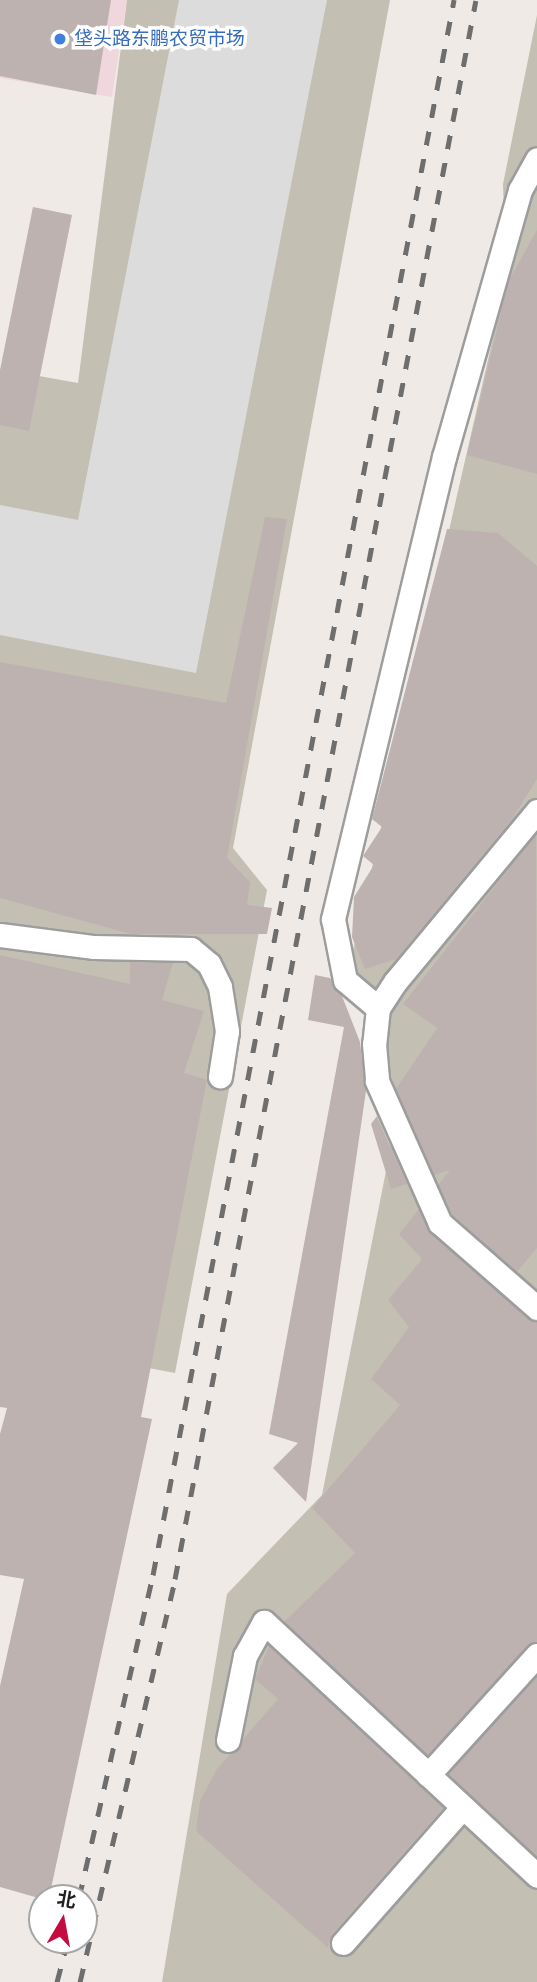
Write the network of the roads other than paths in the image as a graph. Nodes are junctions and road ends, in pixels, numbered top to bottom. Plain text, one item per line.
1 (537, 159) edge
2 (537, 811) edge
3 (0, 935) edge
4 (378, 1008) junction
5 (220, 1076) dead end
6 (537, 1308) edge
7 (537, 1654) edge
8 (228, 1740) dead end
9 (428, 1775) junction
10 (463, 1807) junction
11 (537, 1876) edge
12 (343, 1944) dead end

1 - 4 street
2 - 4 street
3 - 5 street
4 - 6 street
7 - 9 street
8 - 9 street
9 - 10 street
10 - 11 street
10 - 12 street

